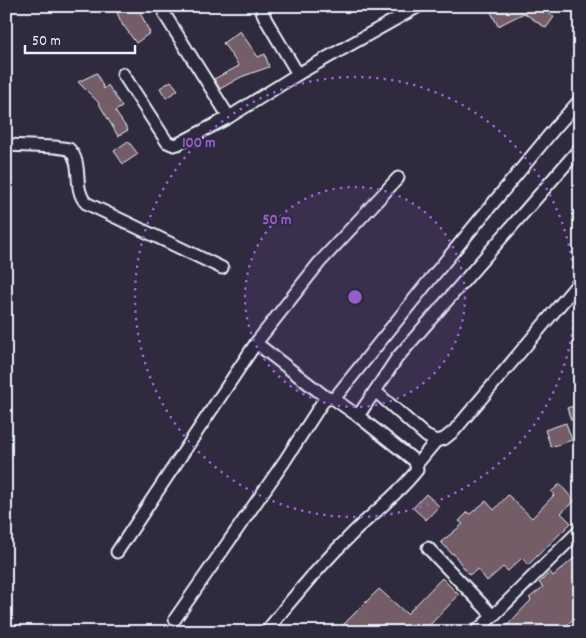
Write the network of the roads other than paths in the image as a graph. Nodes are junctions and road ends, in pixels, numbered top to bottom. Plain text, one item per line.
1 (264, 6) edge
2 (419, 6) edge
3 (165, 15) dead end
4 (123, 74) dead end
5 (298, 74) junction
6 (580, 100) edge
7 (229, 117) junction
8 (6, 145) edge
9 (580, 148) edge
10 (398, 178) dead end
11 (222, 268) dead end
12 (580, 280) edge
13 (256, 344) junction
14 (375, 391) junction
15 (330, 398) junction
16 (358, 416) junction
17 (436, 441) junction
18 (416, 464) junction
19 (580, 530) edge
20 (428, 548) dead end
21 (117, 552) dead end
22 (493, 616) junction
23 (175, 618) dead end
24 (266, 632) edge
25 (475, 632) edge

1 - 5 street
2 - 5 street
3 - 7 street
4 - 7 street
5 - 7 street
6 - 15 street
8 - 11 street
9 - 14 street
10 - 13 street
12 - 17 street
13 - 15 street
13 - 21 street
14 - 16 street
14 - 17 street
15 - 16 street
15 - 23 street
16 - 18 street
17 - 18 street
18 - 24 street
19 - 22 street
20 - 22 street
22 - 25 street

